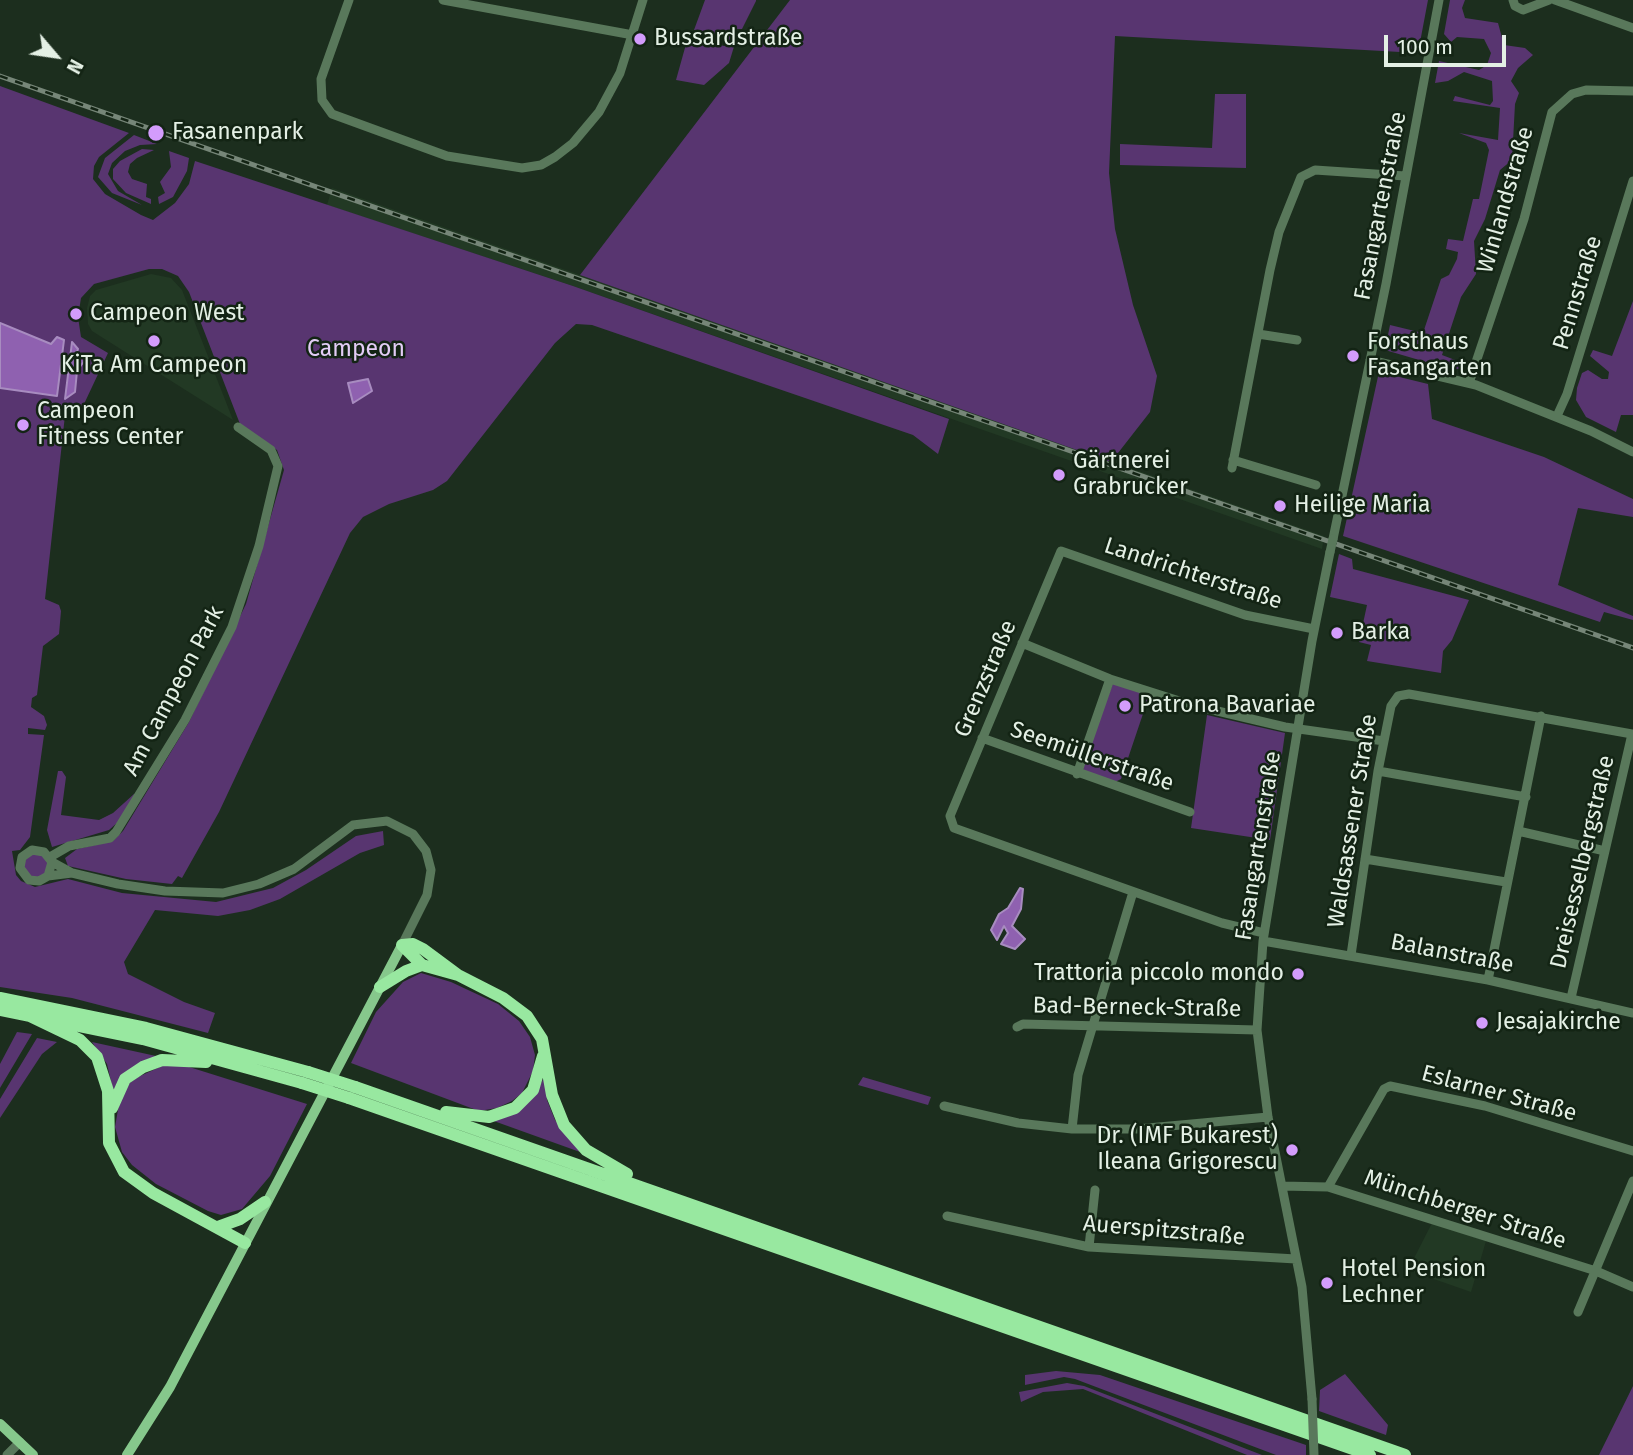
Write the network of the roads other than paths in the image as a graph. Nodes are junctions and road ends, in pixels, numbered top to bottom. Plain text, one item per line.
1 (349, 0) edge
2 (443, 0) edge
3 (643, 0) edge
4 (1439, 0) edge
5 (1513, 0) edge
6 (1549, 0) edge
7 (1555, 0) edge
8 (1633, 28) edge
9 (633, 35) junction
10 (1633, 91) edge
11 (1405, 176) junction
12 (1633, 181) edge
13 (1258, 334) junction
14 (1297, 340) dead end
15 (1370, 360) junction
16 (1469, 383) junction
17 (1557, 416) junction
18 (238, 427) dead end
19 (1633, 452) edge
20 (1316, 485) dead end
21 (1061, 551) joint
22 (1314, 629) junction
23 (1022, 643) junction
24 (1110, 678) junction
25 (1541, 716) junction
26 (1298, 728) junction
27 (1632, 734) edge
28 (982, 738) junction
29 (1384, 741) junction
30 (1378, 771) junction
31 (1077, 774) junction
32 (1526, 797) junction
33 (1190, 812) dead end
34 (951, 824) joint
35 (1518, 831) junction
36 (69, 846) junction
37 (1605, 851) junction
38 (1365, 859) junction
39 (51, 860) junction
40 (62, 867) junction
41 (72, 873) junction
42 (48, 876) junction
43 (1506, 882) junction
44 (1133, 892) junction
45 (1263, 937) junction
46 (402, 945) junction
47 (1351, 955) junction
48 (422, 965) junction
49 (458, 975) junction
50 (1488, 980) junction
51 (380, 987) junction
52 (0, 998) edge
53 (1571, 998) junction
54 (31, 1009) junction
55 (0, 1010) edge
56 (1633, 1013) edge
57 (60, 1019) junction
58 (1017, 1027) dead end
59 (1092, 1028) junction
60 (1257, 1030) junction
61 (544, 1052) junction
62 (270, 1074) junction
63 (305, 1077) junction
64 (352, 1092) junction
65 (403, 1104) junction
66 (944, 1105) dead end
67 (1268, 1117) junction
68 (1072, 1129) junction
69 (106, 1132) junction
70 (1633, 1151) edge
71 (1282, 1186) junction
72 (1632, 1186) edge
73 (1328, 1187) junction
74 (649, 1190) junction
75 (1095, 1190) dead end
76 (265, 1202) junction
77 (947, 1216) dead end
78 (218, 1227) junction
79 (245, 1243) junction
80 (1089, 1247) junction
81 (1296, 1259) junction
82 (1597, 1272) junction
83 (1633, 1287) edge
84 (1578, 1312) dead end
85 (0, 1424) edge
86 (20, 1442) junction
87 (7, 1455) edge
88 (33, 1455) edge
89 (127, 1455) edge
90 (1314, 1455) edge
91 (1370, 1455) edge
92 (1405, 1455) edge

1 - 9 street
2 - 9 street
3 - 9 street
4 - 11 street, Fasangartenstraße
5 - 6 street
7 - 8 street
10 - 16 street, Winlandstraße
11 - 13 street
11 - 15 street, Fasangartenstraße
12 - 17 street, Pennstraße
13 - 14 street
13 - 20 street
15 - 16 street
15 - 22 street, Fasangartenstraße, bridge
16 - 17 street
17 - 19 street
18 - 36 street, Am Campeon Park
21 - 22 street, Landrichterstraße
21 - 23 street, Grenzstraße
22 - 26 street, Fasangartenstraße
23 - 24 street
23 - 28 street, Grenzstraße
24 - 26 street
24 - 31 street
25 - 27 street
25 - 29 street, Waldsassener Straße
25 - 32 street
26 - 29 street
26 - 45 street, Fasangartenstraße
27 - 37 street, Dreisesselbergstraße
28 - 31 street, Seemüllerstraße
28 - 34 street, Grenzstraße
29 - 30 street, Waldsassener Straße
30 - 32 street
30 - 38 street, Waldsassener Straße
31 - 33 street, Seemüllerstraße
32 - 35 street
34 - 44 street, Balanstraße
35 - 37 street
35 - 43 street
36 - 39 street, Am Campeon Park
36 - 40 street
37 - 53 street, Dreisesselbergstraße
38 - 43 street
38 - 47 street, Waldsassener Straße
39 - 40 street
39 - 42 street
39 - 42 street
40 - 41 street
41 - 42 street
41 - 46 street
43 - 50 street
44 - 45 street, Balanstraße
44 - 59 street
45 - 47 street, Balanstraße
45 - 60 street, Fasangartenstraße
46 - 48 highway
46 - 49 highway
46 - 51 main road
47 - 50 street, Balanstraße
48 - 49 highway
48 - 51 highway
49 - 61 highway
50 - 53 street, Balanstraße
51 - 76 main road
52 - 54 highway
53 - 56 street, Balanstraße
54 - 55 highway
54 - 57 highway
54 - 57 highway
57 - 62 highway
57 - 63 highway
57 - 69 highway
58 - 59 street, Bad-Berneck-Straße
59 - 60 street, Bad-Berneck-Straße
59 - 68 street
60 - 67 street, Fasangartenstraße
61 - 65 highway
61 - 74 highway
62 - 63 highway
62 - 69 highway
63 - 64 highway, bridge
64 - 65 highway
64 - 91 highway
65 - 74 highway
66 - 68 street
67 - 68 street
67 - 71 street, Fasangartenstraße
69 - 78 highway
70 - 73 street, Eslarner Straße
71 - 73 street, Münchberger Straße
71 - 81 street, Fasangartenstraße
72 - 82 street
73 - 82 street, Münchberger Straße
74 - 92 highway
75 - 80 street
76 - 78 highway
76 - 79 main road
77 - 80 street, Auerspitzstraße
78 - 79 highway
79 - 89 main road
80 - 81 street, Auerspitzstraße
81 - 90 street, Fasangartenstraße, bridge
82 - 83 street, Münchberger Straße
82 - 84 street
85 - 86 main road
86 - 87 street
86 - 88 main road

